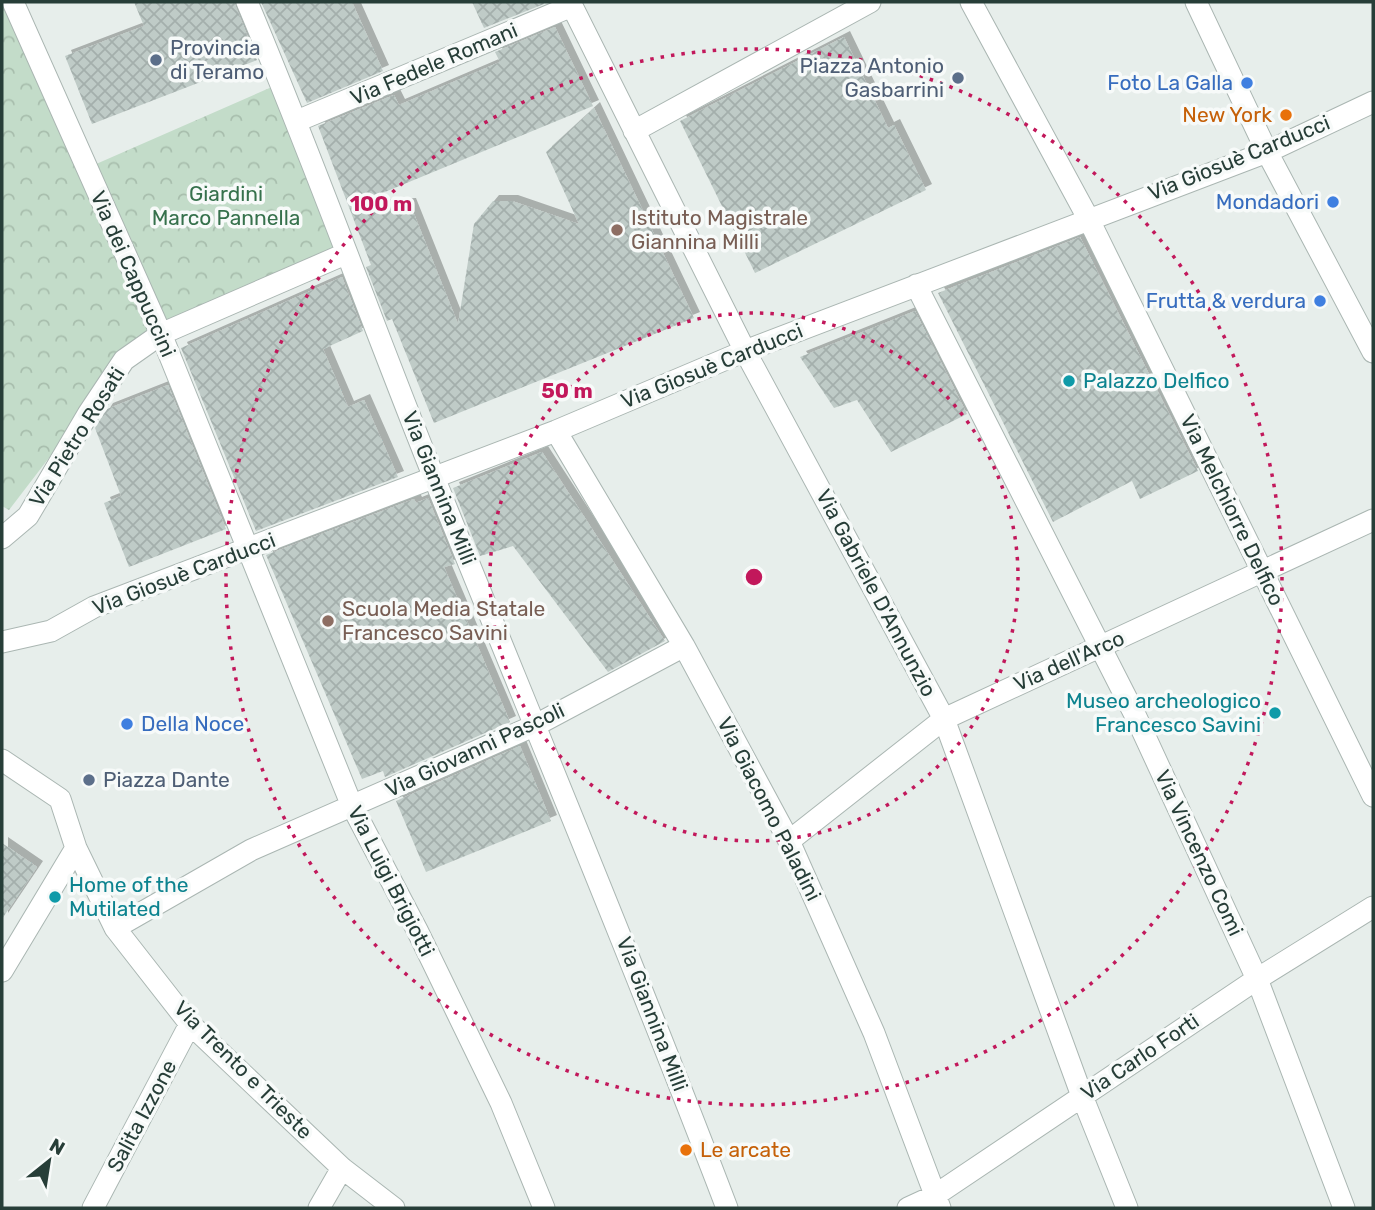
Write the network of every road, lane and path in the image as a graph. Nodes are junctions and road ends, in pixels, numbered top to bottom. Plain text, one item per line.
1 (13, 2) edge
2 (247, 2) edge
3 (870, 2) edge
4 (971, 2) edge
5 (1196, 2) edge
6 (570, 4) edge
7 (1373, 102) edge
8 (297, 121) junction
9 (634, 131) junction
10 (1268, 152) junction
11 (1088, 218) junction
12 (345, 254) junction
13 (916, 285) junction
14 (161, 334) junction
15 (745, 351) junction
16 (1373, 352) edge
17 (556, 430) junction
18 (434, 477) junction
19 (1373, 520) edge
20 (2, 538) edge
21 (247, 550) junction
22 (1263, 573) junction
23 (2, 642) edge
24 (684, 646) junction
25 (1100, 648) junction
26 (944, 719) junction
27 (536, 725) junction
28 (2, 760) edge
29 (1373, 796) edge
30 (352, 806) junction
31 (789, 841) junction
32 (76, 848) junction
33 (1373, 907) edge
34 (115, 928) junction
35 (2, 971) edge
36 (1257, 979) junction
37 (190, 1024) junction
38 (1082, 1096) junction
39 (342, 1168) junction
40 (937, 1202) edge
41 (93, 1208) edge
42 (319, 1208) edge
43 (394, 1208) edge
44 (544, 1208) edge
45 (727, 1208) edge
46 (908, 1208) edge
47 (1127, 1208) edge
48 (1344, 1208) edge

1 - 14 street, Via dei Cappuccini
2 - 8 street, Via Giannina Milli
3 - 9 street
4 - 11 street, Via Melchiorre Delfico
5 - 10 street
6 - 8 street, Via Fedele Romani
6 - 9 street, Via Gabriele D'Annunzio
7 - 10 street, Via Giosuè Carducci
8 - 12 street, Via Giannina Milli
9 - 15 street, Via Gabriele D'Annunzio
10 - 11 street, Via Giosuè Carducci
10 - 16 street
11 - 13 street, Via Giosuè Carducci
11 - 22 street, Via Melchiorre Delfico
12 - 14 street, Via Pietro Rosati
12 - 18 street, Via Giannina Milli
13 - 15 street, Via Giosuè Carducci
13 - 25 street, Via Vincenzo Comi
14 - 20 street, Via Pietro Rosati
14 - 21 street, Via dei Cappuccini
15 - 17 street, Via Giosuè Carducci
15 - 26 street, Via Gabriele D'Annunzio
17 - 18 street, Via Giosuè Carducci
17 - 24 street, Via Giacomo Paladini
18 - 21 street, Via Giosuè Carducci
18 - 27 street, Via Giannina Milli
19 - 22 street, Via dell'Arco
21 - 23 street, Via Giosuè Carducci
21 - 30 street, Via Luigi Brigiotti
22 - 25 street, Via dell'Arco
22 - 29 street, Via Melchiorre Delfico
24 - 27 street, Via Giovanni Pascoli
24 - 31 street, Via Giacomo Paladini
25 - 26 street, Via dell'Arco
25 - 36 street, Via Vincenzo Comi
26 - 31 street, Via dell'Arco
26 - 38 street, Via Gabriele D'Annunzio
27 - 30 street, Via Giovanni Pascoli
27 - 45 street, Via Giannina Milli
28 - 32 street, Via Trento e Trieste
30 - 34 street, Via Giovanni Pascoli
30 - 44 street, Via Luigi Brigiotti
31 - 40 street, Via Giacomo Paladini
32 - 34 street, Via Trento e Trieste
32 - 35 street
33 - 36 street, Via Carlo Forti
34 - 37 street, Via Trento e Trieste
36 - 38 street, Via Carlo Forti
36 - 48 street, Via Vincenzo Comi
37 - 39 street, Via Trento e Trieste
37 - 41 street, Salita Izzone
38 - 40 street, Via Carlo Forti
38 - 47 street, Via Gabriele D'Annunzio
39 - 42 street
39 - 43 street, Via Trento e Trieste
40 - 46 street, Via Carlo Forti

